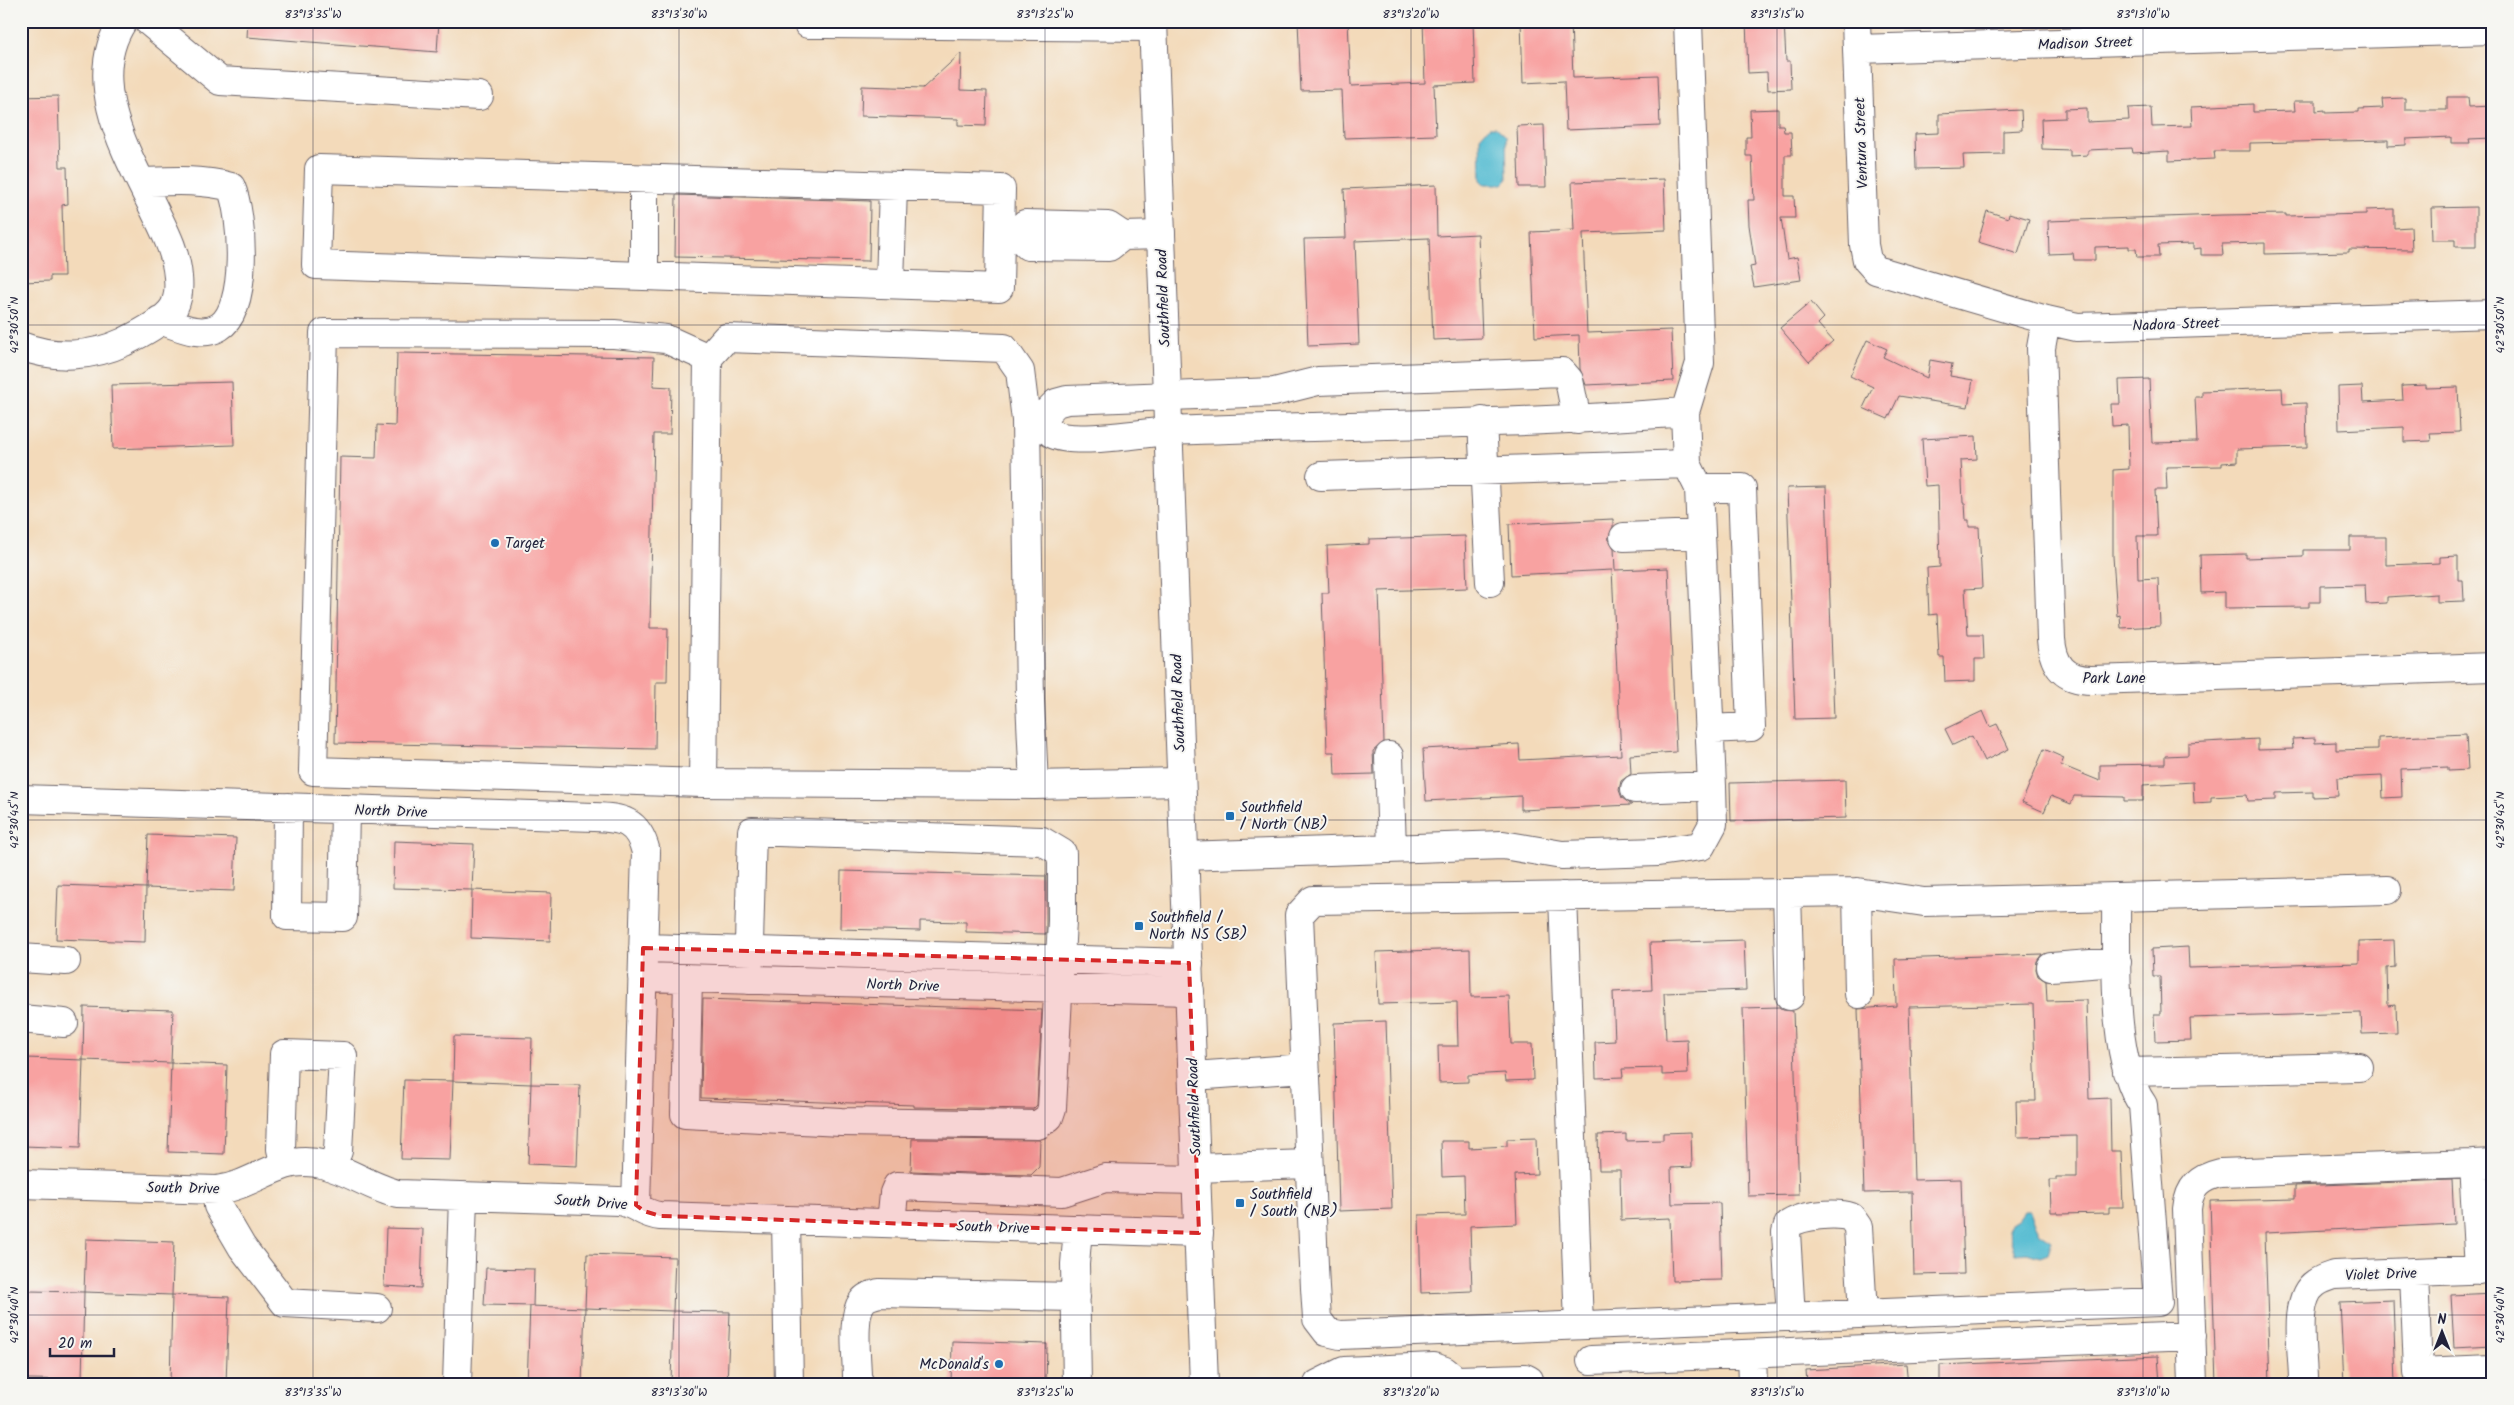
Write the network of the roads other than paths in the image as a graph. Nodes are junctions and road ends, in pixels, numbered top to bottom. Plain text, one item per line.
1 (123, 21) edge
2 (148, 21) edge
3 (808, 21) edge
4 (1688, 21) edge
5 (1856, 21) edge
6 (1153, 24) edge
7 (2493, 30) edge
8 (1857, 49) junction
9 (479, 96) dead end
10 (644, 179) junction
11 (142, 182) junction
12 (893, 186) junction
13 (1008, 234) junction
14 (1161, 235) junction
15 (1870, 264) joint
16 (644, 276) junction
17 (890, 284) junction
18 (2493, 314) edge
19 (160, 320) junction
20 (2046, 320) junction
21 (21, 346) edge
22 (708, 358) junction
23 (1294, 386) junction
24 (1167, 396) junction
25 (1685, 412) junction
26 (1033, 420) junction
27 (1577, 420) junction
28 (1482, 421) junction
29 (1295, 427) junction
30 (1168, 430) junction
31 (1687, 464) junction
32 (1485, 470) junction
33 (1321, 476) dead end
34 (1699, 488) junction
35 (1700, 534) junction
36 (1624, 537) dead end
37 (1490, 582) dead end
38 (2493, 667) edge
39 (1709, 729) junction
40 (1389, 756) dead end
41 (1181, 782) junction
42 (703, 783) junction
43 (1034, 785) junction
44 (1712, 786) junction
45 (1635, 789) dead end
46 (21, 799) edge
47 (288, 807) junction
48 (345, 809) junction
49 (1392, 849) junction
50 (1184, 856) junction
51 (2387, 890) dead end
52 (1857, 892) junction
53 (1787, 893) junction
54 (1563, 896) junction
55 (2116, 898) junction
56 (643, 948) junction
57 (748, 951) junction
58 (21, 958) edge
59 (1060, 960) junction
60 (66, 961) dead end
61 (2118, 962) junction
62 (1189, 963) junction
63 (2050, 967) dead end
64 (642, 977) junction
65 (688, 978) junction
66 (748, 980) junction
67 (1059, 989) junction
68 (1190, 991) junction
69 (1859, 994) dead end
70 (1790, 996) dead end
71 (21, 1019) edge
72 (64, 1023) dead end
73 (2359, 1067) dead end
74 (1304, 1068) junction
75 (2127, 1072) junction
76 (1193, 1076) junction
77 (1308, 1164) junction
78 (2483, 1164) edge
79 (285, 1165) junction
80 (332, 1166) junction
81 (1197, 1174) junction
82 (21, 1184) edge
83 (217, 1190) junction
84 (1062, 1192) junction
85 (463, 1197) junction
86 (636, 1205) junction
87 (786, 1220) junction
88 (891, 1223) junction
89 (1069, 1229) junction
90 (1199, 1233) junction
91 (2486, 1270) edge
92 (2414, 1273) junction
93 (1076, 1297) junction
94 (377, 1308) dead end
95 (1863, 1314) junction
96 (1791, 1317) junction
97 (1579, 1325) junction
98 (2192, 1336) junction
99 (1752, 1354) junction
100 (1591, 1360) dead end
101 (2493, 1369) edge
102 (1438, 1375) edge
103 (457, 1384) edge
104 (789, 1384) edge
105 (860, 1384) edge
106 (1077, 1384) edge
107 (1204, 1384) edge
108 (1320, 1384) edge
109 (1530, 1384) edge
110 (1754, 1384) edge
111 (2193, 1384) edge
112 (2302, 1384) edge

1 - 11 street
2 - 9 street
3 - 6 street
4 - 25 street
5 - 8 street, Ventura Street
6 - 14 street, Southfield Road
7 - 8 street, Madison Street
8 - 15 street, Ventura Street
10 - 12 street
10 - 16 street
10 - 16 street
11 - 19 street
11 - 19 street
12 - 13 street
12 - 17 street
13 - 14 street
13 - 17 street
14 - 24 street, Southfield Road
15 - 20 street, Nadora Street
16 - 17 street
18 - 20 street, Nadora Street
19 - 21 street
20 - 38 street, Park Lane
22 - 26 street
22 - 42 street
22 - 42 street
23 - 24 street
23 - 27 street
23 - 29 street
24 - 26 street
24 - 30 street, Southfield Road
25 - 27 street
25 - 31 street
26 - 30 street
26 - 43 street
27 - 28 street
28 - 29 street
28 - 32 street
29 - 30 street
30 - 41 street, Southfield Road
31 - 32 street
31 - 34 street
32 - 33 street
32 - 37 street
34 - 35 street
34 - 39 street
35 - 36 street
35 - 39 street
39 - 44 street
40 - 49 street
41 - 43 street
41 - 50 street, Southfield Road
42 - 43 street
44 - 45 street
44 - 49 street
46 - 47 street, North Drive
47 - 48 street, North Drive
47 - 48 street
48 - 56 street, North Drive
49 - 50 street
50 - 62 street, Southfield Road
51 - 55 street
52 - 53 street
52 - 55 street
52 - 69 street
53 - 54 street
53 - 70 street
54 - 74 street
54 - 97 street
55 - 61 street
56 - 57 street, North Drive
56 - 64 street, North Drive
57 - 59 street, North Drive
57 - 59 street
57 - 66 street
58 - 60 street
59 - 62 street, North Drive
59 - 67 street
61 - 63 street
61 - 75 street
62 - 68 street, Southfield Road
64 - 65 street, North Drive
64 - 86 street, North Drive
65 - 66 street, North Drive
65 - 67 street
66 - 67 street, North Drive
67 - 68 street, North Drive
68 - 76 street, Southfield Road
71 - 72 street
73 - 75 street
74 - 76 street
74 - 77 street
75 - 95 street
76 - 81 street, Southfield Road
77 - 81 street
77 - 97 street
78 - 91 street
78 - 98 street
79 - 80 street, South Drive
79 - 80 street
79 - 83 street, South Drive
80 - 85 street, South Drive
81 - 84 street
81 - 90 street, Southfield Road
82 - 83 street, South Drive
83 - 94 street
84 - 88 street
84 - 89 street
85 - 86 street, South Drive
85 - 103 street
86 - 87 street, South Drive
87 - 88 street, South Drive
87 - 104 street
88 - 89 street, South Drive
89 - 90 street, South Drive
89 - 93 street
90 - 107 street, Southfield Road
91 - 92 street, Violet Drive
92 - 101 street
92 - 112 street, Violet Drive
93 - 105 street
93 - 106 street
95 - 96 street
95 - 96 street
96 - 97 street
98 - 99 street
98 - 111 street
99 - 100 street
99 - 110 street
102 - 108 street
102 - 109 street

